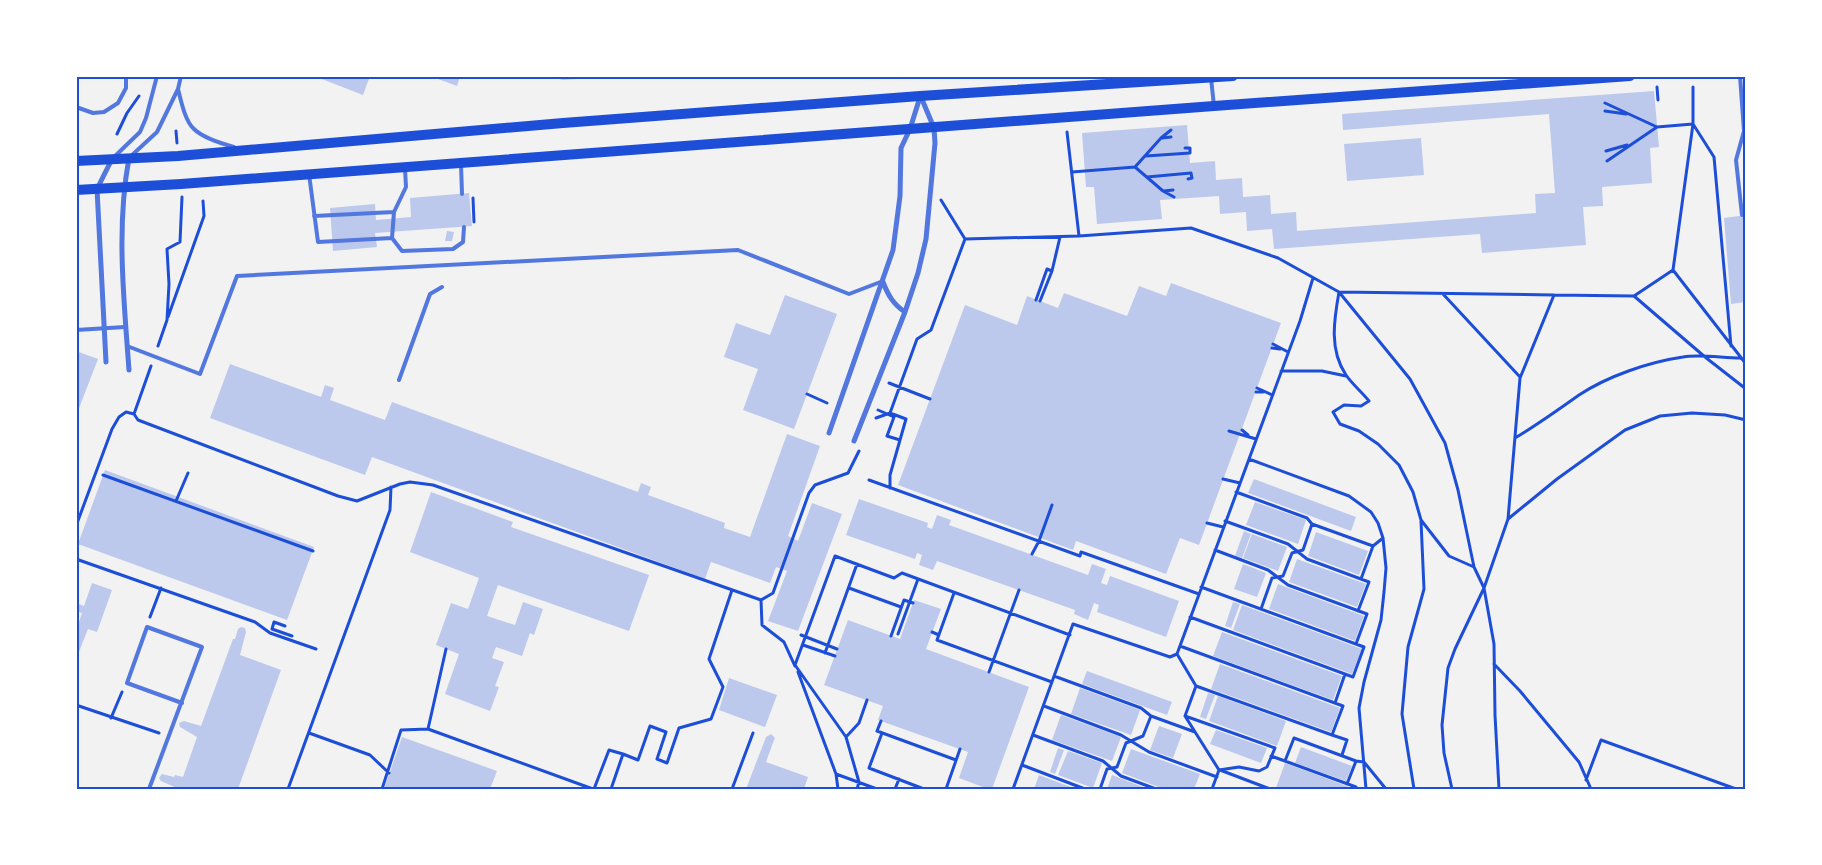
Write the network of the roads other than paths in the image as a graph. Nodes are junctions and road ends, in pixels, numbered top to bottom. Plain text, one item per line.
1 (126, 76) edge
2 (157, 76) edge
3 (181, 76) edge
4 (1233, 76) edge
5 (1630, 76) edge
6 (1740, 76) edge
7 (1211, 78) junction
8 (178, 89) junction
9 (920, 96) junction
10 (1214, 106) junction
11 (76, 107) edge
12 (934, 128) junction
13 (910, 129) junction
14 (1745, 132) edge
15 (241, 149) junction
16 (129, 158) junction
17 (112, 159) junction
18 (76, 161) edge
19 (461, 163) junction
20 (404, 167) junction
21 (309, 174) junction
22 (124, 187) junction
23 (97, 189) junction
24 (76, 190) edge
25 (462, 194) dead end
26 (394, 212) junction
27 (1742, 215) dead end
28 (314, 216) junction
29 (464, 227) dead end
30 (392, 238) junction
31 (883, 281) junction
32 (442, 286) dead end
33 (906, 312) junction
34 (125, 327) junction
35 (103, 329) junction
36 (76, 330) edge
37 (127, 346) junction
38 (106, 362) dead end
39 (128, 370) dead end
40 (399, 380) dead end
41 (829, 432) dead end
42 (854, 442) dead end
43 (182, 702) junction
44 (149, 789) edge

1 - 11 lane
2 - 17 lane
3 - 8 lane
4 - 7 main road
5 - 10 main road
6 - 14 lane
7 - 9 main road
7 - 10 lane
8 - 15 lane
8 - 16 lane
9 - 12 street
9 - 13 street
9 - 15 main road
10 - 12 main road
12 - 13 main road
12 - 33 street
13 - 19 main road
13 - 31 street
14 - 27 lane
15 - 16 main road
16 - 17 main road
16 - 22 street
17 - 18 main road
17 - 23 street
19 - 20 main road
19 - 25 lane
20 - 21 main road
20 - 26 lane
21 - 22 main road
21 - 28 lane
22 - 23 main road
22 - 34 street
23 - 24 main road
23 - 35 street
26 - 28 lane
26 - 30 lane
28 - 30 lane
29 - 30 lane
31 - 33 street
31 - 37 lane
31 - 41 street
32 - 40 lane
33 - 42 street
34 - 35 lane
34 - 37 street
35 - 36 lane
35 - 38 street
37 - 39 street
43 - 43 lane
43 - 44 lane

